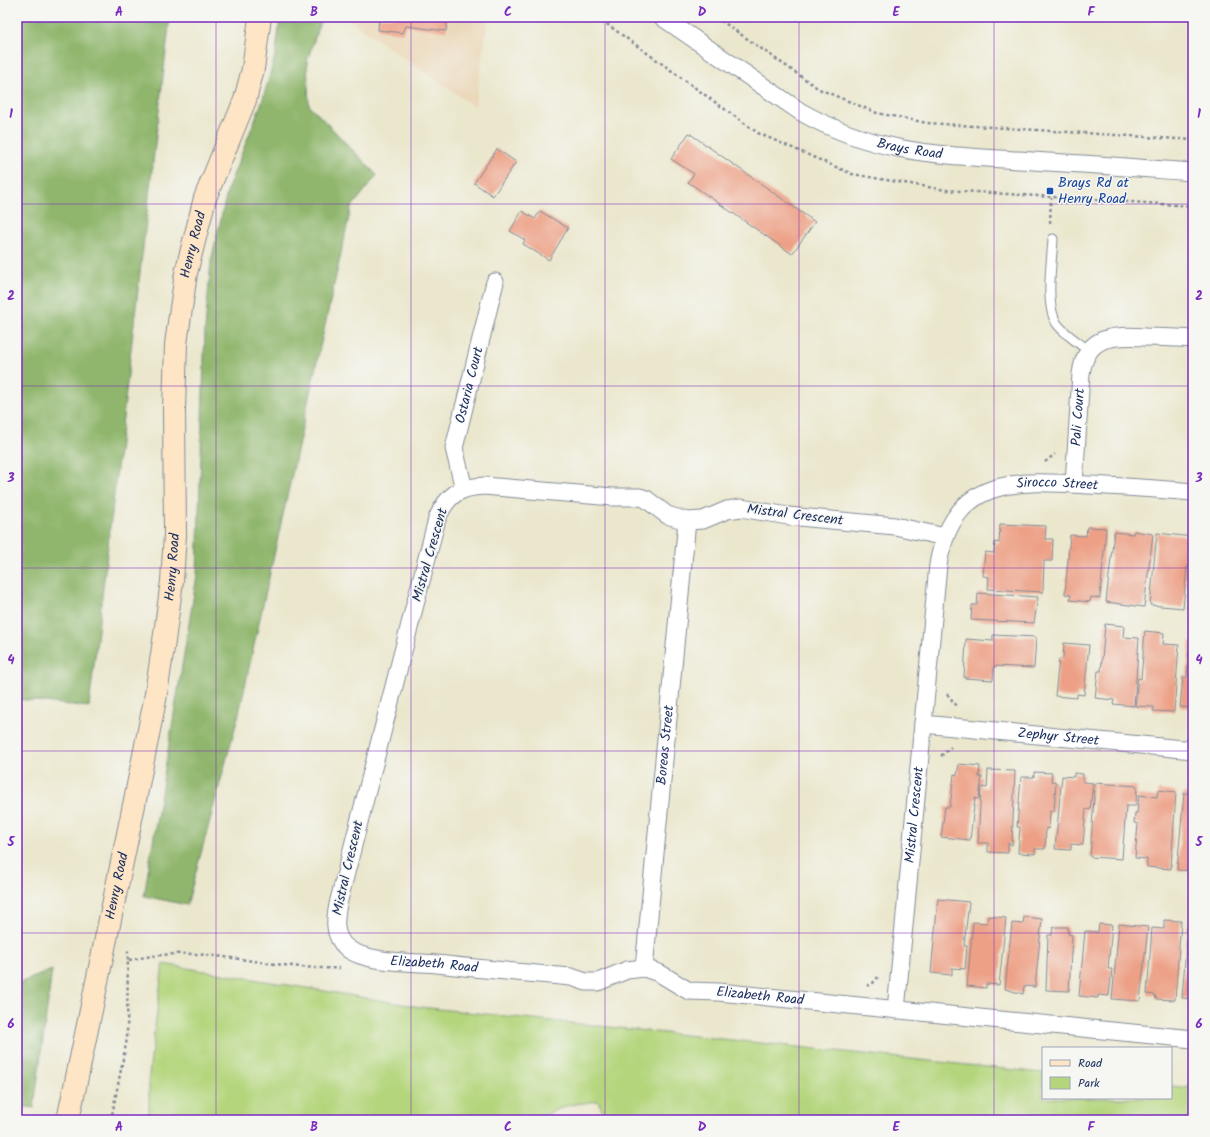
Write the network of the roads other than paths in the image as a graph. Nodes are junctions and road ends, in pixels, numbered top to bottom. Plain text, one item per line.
1 (260, 17) edge
2 (662, 17) edge
3 (1193, 172) edge
4 (1053, 239) road end
5 (495, 282) dead end
6 (1193, 339) edge
7 (1089, 351) junction
8 (1074, 484) junction
9 (464, 489) junction
10 (1193, 492) edge
11 (687, 521) junction
12 (945, 537) junction
13 (923, 724) junction
14 (1193, 750) edge
15 (344, 946) joint
16 (644, 968) junction
17 (896, 1010) junction
18 (1193, 1039) edge
19 (68, 1120) edge

1 - 19 main road, Henry Road
2 - 3 street, Brays Road
4 - 7 lane
5 - 9 street, Ostaria Court
6 - 7 street
7 - 8 street, Pali Court
8 - 10 street, Sirocco Street
8 - 12 street, Sirocco Street
9 - 11 street, Mistral Crescent
9 - 15 street, Mistral Crescent
11 - 12 street, Mistral Crescent
11 - 16 street, Boreas Street
12 - 13 street, Mistral Crescent
13 - 14 street, Zephyr Street
13 - 17 street, Mistral Crescent
15 - 16 street, Elizabeth Road
16 - 17 street, Elizabeth Road
17 - 18 street, Elizabeth Road

